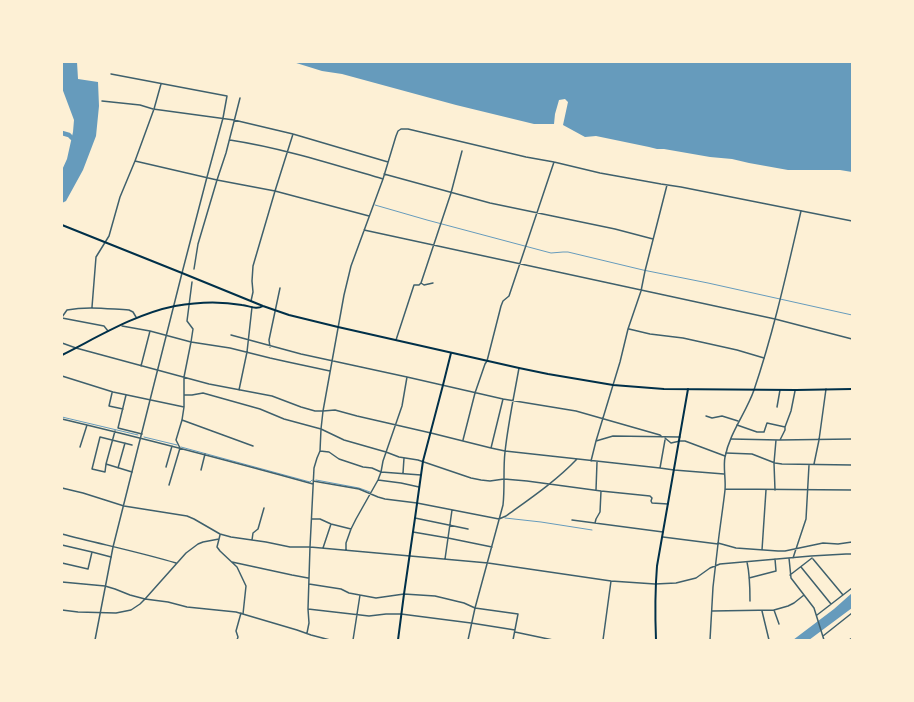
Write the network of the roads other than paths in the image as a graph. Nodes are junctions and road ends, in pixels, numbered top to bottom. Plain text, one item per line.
1 (111, 74) dead end
2 (161, 83) junction
3 (240, 98) dead end
4 (102, 100) dead end
5 (154, 109) junction
6 (223, 118) junction
7 (234, 120) junction
8 (293, 134) junction
9 (230, 140) junction
10 (288, 151) junction
11 (462, 151) dead end
12 (135, 162) junction
13 (388, 162) junction
14 (554, 162) junction
15 (384, 174) junction
16 (207, 177) junction
17 (382, 179) junction
18 (217, 180) junction
19 (667, 185) junction
20 (275, 191) junction
21 (451, 193) junction
22 (801, 211) junction
23 (536, 213) junction
24 (369, 216) junction
25 (852, 221) edge
26 (62, 225) edge
27 (364, 230) junction
28 (654, 239) junction
29 (106, 242) junction
30 (433, 246) junction
31 (520, 264) junction
32 (194, 269) dead end
33 (182, 273) junction
34 (192, 282) dead end
35 (421, 283) junction
36 (433, 283) dead end
37 (280, 288) dead end
38 (641, 291) junction
39 (251, 301) junction
40 (190, 304) junction
41 (174, 306) junction
42 (264, 306) junction
43 (92, 307) junction
44 (252, 307) junction
45 (275, 310) junction
46 (136, 317) junction
47 (62, 318) edge
48 (775, 320) junction
49 (120, 325) junction
50 (338, 327) junction
51 (628, 329) junction
52 (108, 331) junction
53 (150, 331) junction
54 (231, 335) dead end
55 (166, 336) junction
56 (852, 339) edge
57 (248, 340) junction
58 (396, 340) junction
59 (192, 342) junction
60 (62, 343) edge
61 (270, 347) junction
62 (76, 348) junction
63 (247, 352) junction
64 (451, 353) junction
65 (62, 355) edge
66 (764, 358) junction
67 (332, 360) junction
68 (487, 361) junction
69 (141, 366) junction
70 (519, 368) junction
71 (158, 370) junction
72 (330, 371) junction
73 (62, 376) edge
74 (184, 377) junction
75 (407, 377) junction
76 (444, 385) junction
77 (613, 385) junction
78 (688, 389) junction
79 (826, 389) junction
80 (852, 389) edge
81 (239, 390) junction
82 (754, 390) junction
83 (780, 390) junction
84 (796, 390) junction
85 (112, 392) junction
86 (475, 392) junction
87 (126, 395) junction
88 (184, 395) junction
89 (503, 399) junction
90 (150, 401) junction
91 (513, 401) junction
92 (184, 407) junction
93 (777, 407) dead end
94 (122, 409) junction
95 (323, 411) junction
96 (706, 416) dead end
97 (603, 418) junction
98 (62, 419) edge
99 (182, 420) junction
100 (738, 421) junction
101 (87, 424) junction
102 (395, 424) junction
103 (737, 425) junction
104 (785, 427) junction
105 (320, 429) junction
106 (114, 431) junction
107 (431, 433) junction
108 (142, 434) junction
109 (680, 437) junction
110 (141, 438) junction
111 (664, 438) junction
112 (731, 439) junction
113 (852, 439) edge
114 (112, 440) junction
115 (463, 440) junction
116 (776, 440) junction
117 (779, 440) junction
118 (818, 440) junction
119 (596, 441) junction
120 (679, 442) junction
121 (125, 443) junction
122 (132, 445) dead end
123 (172, 446) junction
124 (253, 446) dead end
125 (80, 447) dead end
126 (180, 448) junction
127 (491, 448) junction
128 (320, 451) junction
129 (505, 451) junction
130 (386, 452) junction
131 (726, 453) junction
132 (205, 454) junction
133 (725, 456) junction
134 (404, 458) junction
135 (577, 459) junction
136 (423, 461) junction
137 (591, 461) junction
138 (597, 461) junction
139 (774, 463) junction
140 (106, 464) junction
141 (814, 464) junction
142 (852, 464) edge
143 (809, 465) junction
144 (166, 467) dead end
145 (118, 468) junction
146 (660, 468) junction
147 (201, 470) dead end
148 (674, 470) junction
149 (132, 472) junction
150 (381, 472) junction
151 (404, 473) junction
152 (725, 474) junction
153 (421, 475) junction
154 (504, 479) junction
155 (378, 480) junction
156 (313, 481) junction
157 (313, 484) junction
158 (550, 484) junction
159 (169, 486) dead end
160 (419, 487) junction
161 (62, 488) edge
162 (725, 489) junction
163 (596, 490) junction
164 (766, 490) junction
165 (776, 490) junction
166 (808, 490) junction
167 (852, 490) edge
168 (601, 491) junction
169 (370, 494) junction
170 (417, 503) junction
171 (668, 504) junction
172 (124, 506) junction
173 (264, 508) dead end
174 (452, 510) junction
175 (415, 518) junction
176 (312, 519) junction
177 (499, 519) junction
178 (572, 520) dead end
179 (595, 523) junction
180 (332, 524) junction
181 (450, 525) junction
182 (351, 529) junction
183 (468, 529) dead end
184 (413, 532) junction
185 (663, 532) junction
186 (62, 534) edge
187 (220, 534) junction
188 (662, 537) junction
189 (448, 538) junction
190 (219, 539) junction
191 (252, 540) junction
192 (852, 542) edge
193 (718, 543) junction
194 (62, 545) edge
195 (114, 547) junction
196 (310, 547) junction
197 (492, 547) junction
198 (323, 548) junction
199 (796, 549) junction
200 (346, 550) junction
201 (762, 550) junction
202 (92, 552) junction
203 (852, 554) edge
204 (409, 556) junction
205 (811, 556) junction
206 (111, 557) junction
207 (789, 558) junction
208 (792, 558) junction
209 (445, 559) junction
210 (775, 559) junction
211 (812, 559) junction
212 (232, 562) junction
213 (747, 562) junction
214 (62, 563) edge
215 (177, 563) junction
216 (488, 563) junction
217 (715, 565) junction
218 (802, 567) junction
219 (790, 575) junction
220 (309, 578) junction
221 (749, 578) junction
222 (611, 581) junction
223 (62, 582) edge
224 (309, 584) junction
225 (655, 584) junction
226 (105, 586) junction
227 (852, 588) edge
228 (404, 594) junction
229 (360, 595) junction
230 (804, 595) junction
231 (843, 595) junction
232 (145, 599) junction
233 (750, 601) dead end
234 (831, 604) junction
235 (475, 608) junction
236 (308, 609) junction
237 (62, 610) edge
238 (774, 610) junction
239 (762, 611) junction
240 (101, 612) junction
241 (712, 612) junction
242 (242, 613) junction
243 (852, 613) edge
244 (357, 614) junction
245 (401, 614) junction
246 (817, 616) junction
247 (471, 623) junction
248 (779, 624) dead end
249 (515, 631) junction
250 (307, 633) junction
251 (823, 636) junction
252 (852, 638) edge
253 (95, 640) edge
254 (237, 640) edge
255 (330, 640) edge
256 (352, 640) edge
257 (398, 640) edge
258 (468, 640) edge
259 (513, 640) edge
260 (553, 640) edge
261 (603, 640) edge
262 (656, 640) edge
263 (710, 640) edge
264 (769, 640) edge
265 (824, 640) edge
266 (849, 640) edge

1 - 2 street
2 - 5 street
2 - 6 street
3 - 7 street
4 - 5 street
5 - 6 street
5 - 12 street
6 - 7 street
6 - 16 street
7 - 8 street
7 - 9 street
8 - 10 street
8 - 13 street
9 - 10 street
9 - 18 street
10 - 17 street
10 - 20 street
11 - 21 street
12 - 16 street
12 - 29 street
13 - 14 street
13 - 15 street
14 - 19 street
14 - 23 street
15 - 17 street
15 - 21 street
16 - 18 street
16 - 33 street
17 - 24 street
18 - 20 street
18 - 32 street
19 - 22 street
19 - 28 street
20 - 24 street
20 - 39 street
21 - 23 street
21 - 30 street
22 - 25 street
22 - 48 street
23 - 28 street
23 - 31 street
24 - 27 street
26 - 29 main road
27 - 30 street
27 - 50 street
28 - 38 street
29 - 33 main road
29 - 43 street
30 - 31 street
30 - 35 street
31 - 38 street
31 - 68 street
33 - 39 main road
33 - 41 street
34 - 40 street
35 - 36 street
35 - 58 street
37 - 45 street
38 - 48 street
38 - 51 street
39 - 42 main road
40 - 41 main road
40 - 44 main road
40 - 59 street
41 - 46 main road
41 - 55 street
42 - 44 main road
42 - 45 main road
43 - 46 street
43 - 47 street
44 - 57 street
45 - 50 main road
45 - 61 street
46 - 49 main road
47 - 52 street
48 - 56 street
48 - 66 street
49 - 52 main road
49 - 53 street
50 - 58 main road
50 - 67 street
51 - 66 street
51 - 77 street
52 - 62 main road
53 - 55 street
53 - 69 street
54 - 57 street
55 - 59 street
55 - 71 street
57 - 61 street
57 - 63 street
58 - 64 main road
59 - 63 street
59 - 74 street
60 - 62 street
61 - 67 street
62 - 65 main road
62 - 69 street
63 - 72 street
63 - 81 street
64 - 68 main road
64 - 76 main road
66 - 82 street
67 - 72 street
67 - 75 street
68 - 70 main road
68 - 86 street
69 - 71 street
70 - 77 main road
70 - 91 street
71 - 74 street
71 - 90 street
72 - 95 street
73 - 85 street
74 - 81 street
74 - 88 street
75 - 76 street
75 - 102 street
76 - 86 street
76 - 107 main road
77 - 78 main road
77 - 97 street
78 - 82 main road
78 - 109 main road
79 - 80 main road
79 - 84 main road
79 - 118 street
81 - 95 street
82 - 83 main road
82 - 100 street
83 - 84 main road
83 - 93 street
84 - 104 street
85 - 87 street
85 - 94 street
86 - 89 street
86 - 115 street
87 - 90 street
87 - 94 street
88 - 92 street
88 - 105 street
89 - 91 street
89 - 127 street
90 - 92 street
90 - 108 street
91 - 97 street
91 - 129 street
92 - 99 street
94 - 108 street
95 - 102 street
95 - 105 street
96 - 100 street
97 - 111 street
97 - 119 street
98 - 101 street
99 - 124 street
99 - 126 street
100 - 103 street
101 - 106 street
101 - 125 street
102 - 107 street
102 - 130 street
103 - 104 street
103 - 112 street
104 - 117 street
105 - 128 street
105 - 130 street
106 - 110 street
106 - 114 street
107 - 115 street
107 - 136 main road
108 - 110 street
109 - 111 street
109 - 120 main road
110 - 123 street
110 - 149 street
111 - 119 street
111 - 120 street
111 - 146 street
112 - 116 street
112 - 131 street
113 - 118 street
114 - 121 street
114 - 140 street
114 - 140 street
115 - 127 street
116 - 117 street
116 - 139 street
117 - 118 street
118 - 141 street
119 - 137 street
120 - 133 street
120 - 148 main road
121 - 122 street
121 - 145 street
123 - 126 street
123 - 144 street
126 - 132 street
126 - 159 street
127 - 129 street
128 - 150 street
128 - 156 street
129 - 135 street
129 - 154 street
130 - 134 street
130 - 150 street
131 - 133 street
131 - 139 street
132 - 147 street
132 - 157 street
133 - 152 street
134 - 136 street
134 - 151 street
135 - 137 street
135 - 158 street
136 - 153 main road
136 - 154 street
137 - 138 street
138 - 146 street
138 - 163 street
139 - 143 street
139 - 165 street
140 - 145 street
141 - 142 street
141 - 143 street
143 - 166 street
145 - 149 street
146 - 148 street
148 - 152 street
148 - 171 main road
149 - 172 street
150 - 151 street
150 - 155 street
151 - 153 street
152 - 162 street
153 - 160 main road
154 - 158 street
154 - 177 street
155 - 160 street
155 - 169 street
156 - 157 street
156 - 169 street
157 - 176 street
158 - 163 street
158 - 177 street
160 - 170 main road
161 - 172 street
162 - 164 street
162 - 193 street
163 - 168 street
164 - 165 street
164 - 201 street
165 - 166 street
166 - 167 street
166 - 199 street
168 - 171 street
168 - 179 street
169 - 170 street
169 - 182 street
170 - 174 street
170 - 175 main road
171 - 185 main road
172 - 187 street
172 - 195 street
173 - 191 street
174 - 177 street
174 - 181 street
175 - 181 street
175 - 184 main road
176 - 180 street
176 - 196 street
177 - 197 street
178 - 179 street
179 - 185 street
180 - 182 street
180 - 198 street
181 - 183 street
181 - 189 street
182 - 200 street
184 - 189 street
184 - 204 main road
185 - 188 main road
186 - 195 street
187 - 190 street
187 - 191 street
188 - 193 street
188 - 225 main road
189 - 197 street
189 - 209 street
190 - 212 street
190 - 215 street
191 - 196 street
192 - 199 street
193 - 201 street
193 - 217 street
194 - 202 street
195 - 206 street
195 - 215 street
196 - 198 street
196 - 220 street
197 - 216 street
198 - 200 street
199 - 201 street
199 - 208 street
200 - 204 street
202 - 206 street
202 - 214 street
203 - 205 street
204 - 209 street
204 - 228 main road
205 - 208 street
205 - 211 street
206 - 226 street
207 - 208 street
207 - 210 street
207 - 219 street
209 - 216 street
210 - 213 street
210 - 221 street
211 - 218 street
211 - 231 street
212 - 220 street
212 - 242 street
213 - 217 street
213 - 221 street
215 - 232 street
216 - 222 street
216 - 235 street
217 - 225 street
217 - 241 street
218 - 219 street
218 - 234 street
219 - 230 street
220 - 224 street
221 - 233 street
222 - 225 street
222 - 261 street
223 - 226 street
224 - 229 street
224 - 236 street
225 - 262 main road
226 - 232 street
226 - 240 street
227 - 231 street
228 - 229 street
228 - 235 street
228 - 245 main road
229 - 244 street
230 - 238 street
230 - 246 street
231 - 234 street
232 - 240 street
232 - 242 street
234 - 246 street
235 - 247 street
235 - 249 street
236 - 244 street
236 - 250 street
237 - 240 street
238 - 239 street
238 - 248 street
239 - 241 street
239 - 264 street
240 - 253 street
241 - 263 street
242 - 250 street
242 - 254 street
243 - 251 street
244 - 245 street
244 - 256 street
245 - 247 street
245 - 257 main road
246 - 251 street
247 - 249 street
247 - 258 street
249 - 259 street
249 - 260 street
250 - 255 street
251 - 265 street
252 - 266 street

